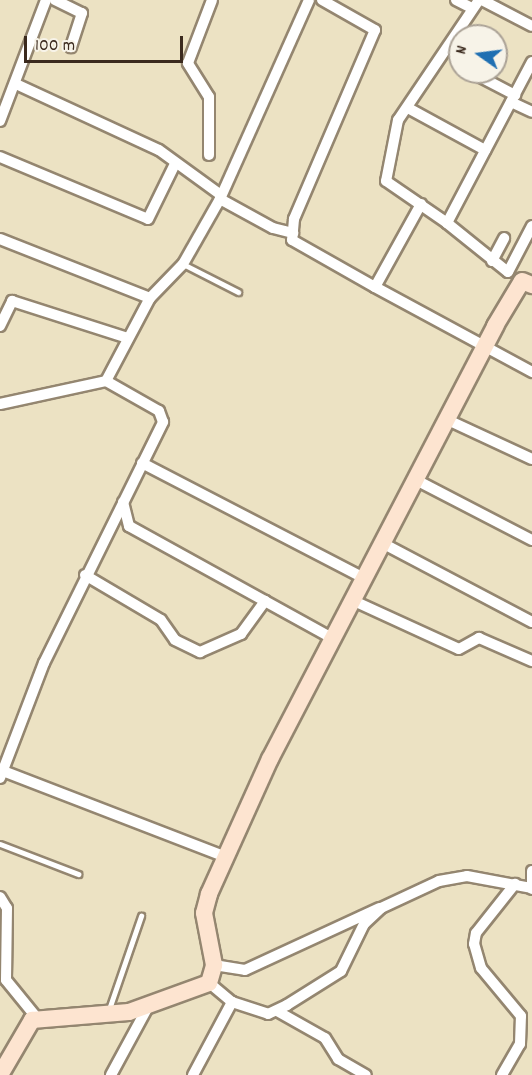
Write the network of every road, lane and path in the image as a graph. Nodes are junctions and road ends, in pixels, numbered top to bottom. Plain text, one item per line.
1 (46, 0) edge
2 (55, 0) edge
3 (212, 0) edge
4 (309, 0) edge
5 (322, 0) edge
6 (456, 0) edge
7 (477, 2) edge
8 (532, 26) edge
9 (71, 47) dead end
10 (532, 62) edge
11 (16, 84) junction
12 (490, 84) edge
13 (513, 98) junction
14 (408, 108) junction
15 (532, 112) edge
16 (0, 121) edge
17 (485, 150) junction
18 (209, 155) dead end
19 (0, 157) edge
20 (174, 166) junction
21 (221, 197) junction
22 (421, 204) junction
23 (447, 223) junction
24 (532, 226) edge
25 (293, 233) junction
26 (504, 238) dead end
27 (0, 239) edge
28 (492, 261) junction
29 (183, 264) junction
30 (521, 279) edge
31 (375, 287) junction
32 (238, 292) dead end
33 (150, 298) junction
34 (0, 326) edge
35 (125, 337) junction
36 (484, 347) junction
37 (532, 372) edge
38 (106, 381) junction
39 (0, 404) edge
40 (450, 421) junction
41 (532, 459) edge
42 (142, 463) junction
43 (418, 481) junction
44 (123, 502) junction
45 (532, 540) edge
46 (386, 545) junction
47 (85, 575) junction
48 (366, 579) junction
49 (265, 601) junction
50 (354, 601) junction
51 (532, 621) edge
52 (332, 638) junction
53 (532, 661) edge
54 (1, 775) edge
55 (0, 844) edge
56 (226, 857) junction
57 (532, 871) edge
58 (78, 874) dead end
59 (515, 884) junction
60 (532, 888) edge
61 (0, 897) edge
62 (381, 908) junction
63 (141, 916) dead end
64 (3, 962) edge
65 (214, 965) junction
66 (209, 983) junction
67 (232, 1002) junction
68 (149, 1004) junction
69 (277, 1011) junction
70 (108, 1016) junction
71 (37, 1018) junction
72 (0, 1075) edge
73 (111, 1075) edge
74 (193, 1075) edge
75 (366, 1075) edge
76 (502, 1075) edge

1 - 11 street
2 - 9 street
3 - 18 street
4 - 21 street
5 - 25 street
6 - 7 street
7 - 8 street
7 - 14 street
10 - 13 street
11 - 16 street
11 - 20 street
12 - 13 street
13 - 15 street
13 - 17 street
14 - 17 street
14 - 22 street
17 - 23 street
19 - 20 street
20 - 21 street
21 - 25 street
21 - 29 street
22 - 23 street
22 - 31 street
23 - 28 street
24 - 30 street
25 - 31 street
26 - 28 street
27 - 33 street
28 - 30 street
29 - 32 lane
29 - 33 street
30 - 36 main road
31 - 36 street
33 - 35 street
34 - 35 street
35 - 38 street
36 - 37 street
36 - 40 main road
38 - 39 street
38 - 42 street
40 - 41 street
40 - 43 main road
42 - 44 street
42 - 48 street
43 - 45 street
43 - 46 main road
44 - 47 street
44 - 49 street
46 - 48 main road
46 - 51 street
47 - 49 street
47 - 54 street
48 - 50 main road
49 - 52 street
50 - 52 main road
50 - 53 street
52 - 56 main road
54 - 56 street
55 - 58 lane
56 - 65 main road
57 - 60 street
59 - 60 street
59 - 62 street
59 - 76 street
61 - 64 street
62 - 65 street
62 - 69 street
63 - 70 lane
64 - 71 street
65 - 66 main road
66 - 67 street
66 - 68 main road
67 - 69 street
67 - 74 street
68 - 70 main road
68 - 73 street
69 - 75 street
70 - 71 main road
71 - 72 main road

